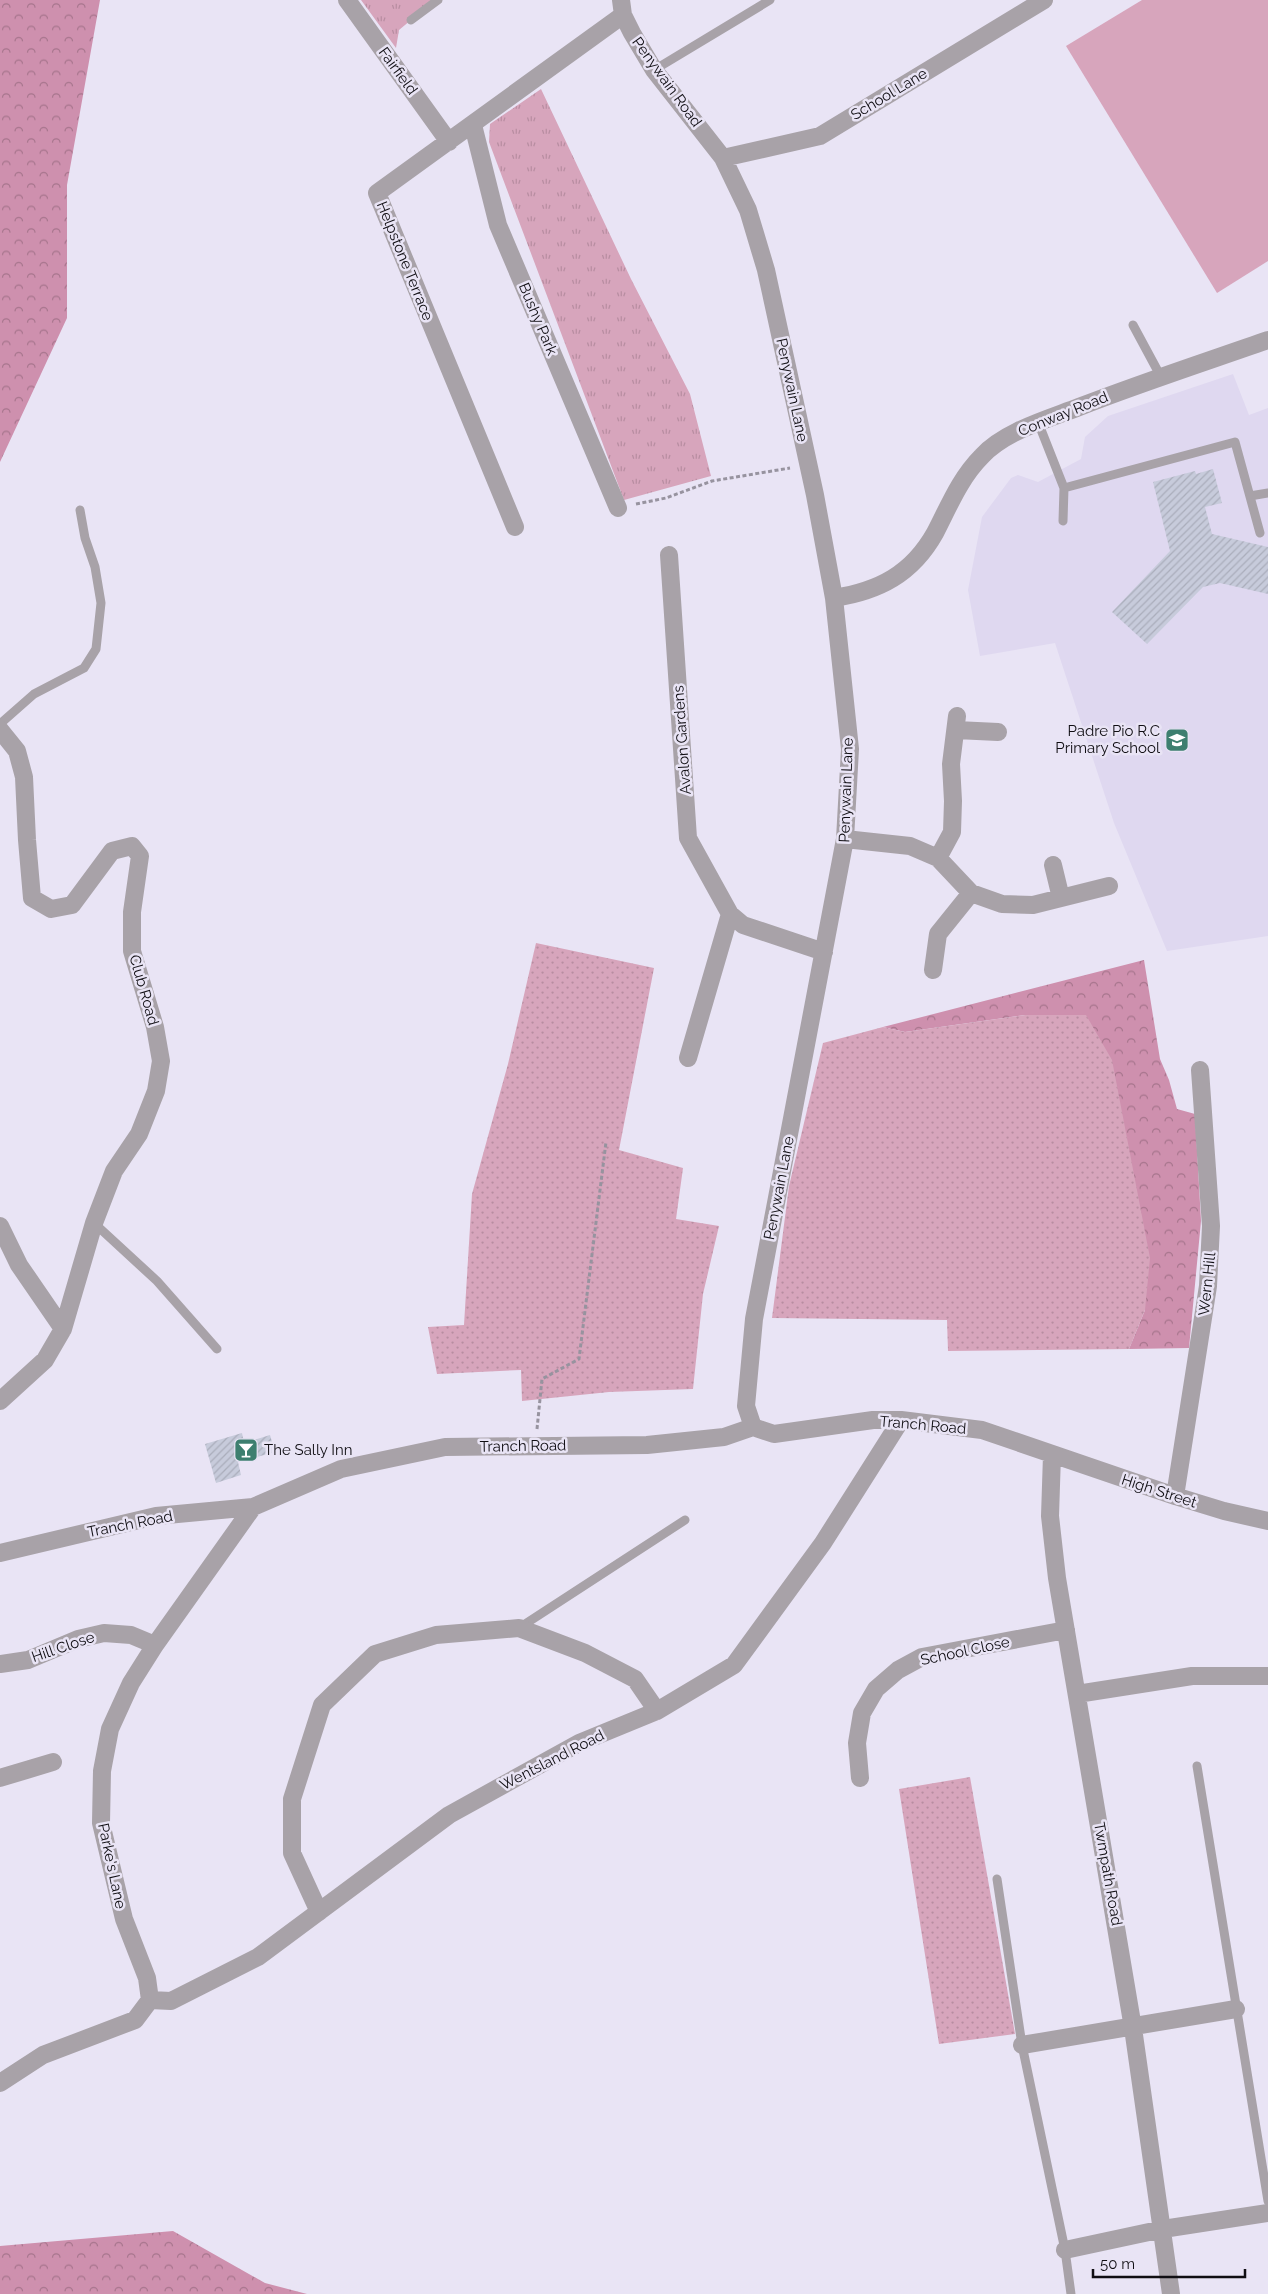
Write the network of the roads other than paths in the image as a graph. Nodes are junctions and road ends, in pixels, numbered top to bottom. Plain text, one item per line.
1 (348, 0) edge
2 (438, 0) edge
3 (770, 0) edge
4 (1044, 0) edge
5 (622, 8) edge
6 (411, 20) dead end
7 (654, 70) junction
8 (473, 125) junction
9 (449, 142) junction
10 (723, 158) junction
11 (1134, 325) dead end
12 (1268, 340) edge
13 (1161, 377) junction
14 (1038, 422) junction
15 (1064, 488) junction
16 (1268, 493) edge
17 (1250, 496) junction
18 (618, 508) road end
19 (80, 510) dead end
20 (1063, 521) dead end
21 (514, 527) dead end
22 (1260, 532) dead end
23 (669, 555) dead end
24 (834, 598) junction
25 (0, 724) edge
26 (0, 730) edge
27 (998, 732) dead end
28 (845, 839) junction
29 (938, 858) junction
30 (1053, 865) dead end
31 (1109, 886) dead end
32 (971, 893) junction
33 (1061, 898) junction
34 (730, 914) junction
35 (824, 952) junction
36 (933, 970) dead end
37 (688, 1058) dead end
38 (1200, 1070) dead end
39 (94, 1223) junction
40 (0, 1226) edge
41 (63, 1329) junction
42 (217, 1349) dead end
43 (0, 1401) edge
44 (901, 1420) junction
45 (753, 1427) junction
46 (1052, 1455) junction
47 (1175, 1496) junction
48 (253, 1507) junction
49 (685, 1520) dead end
50 (1268, 1521) edge
51 (0, 1553) edge
52 (519, 1628) junction
53 (1066, 1630) junction
54 (155, 1645) junction
55 (0, 1664) edge
56 (1268, 1676) edge
57 (1077, 1694) junction
58 (657, 1711) junction
59 (53, 1762) dead end
60 (1197, 1766) dead end
61 (0, 1778) edge
62 (860, 1778) dead end
63 (997, 1880) dead end
64 (320, 1912) junction
65 (150, 2000) junction
66 (1236, 2009) junction
67 (1134, 2028) junction
68 (1022, 2045) junction
69 (0, 2083) edge
70 (1268, 2201) edge
71 (1268, 2213) edge
72 (1162, 2229) junction
73 (1065, 2250) junction
74 (1071, 2294) edge
75 (1172, 2294) edge

1 - 9 street, Fairfield
2 - 6 lane
3 - 7 lane
4 - 10 street, School Lane
5 - 7 street, Penywain Road
5 - 8 street, Helpstone Terrace
7 - 10 street, Penywain Road
8 - 9 street, Helpstone Terrace
8 - 18 street, Bushy Park
9 - 21 street, Helpstone Terrace
10 - 24 street, Penywain Lane
11 - 13 lane
12 - 13 street, Conway Road
13 - 14 street, Conway Road
14 - 15 lane
14 - 24 street, Conway Road
15 - 17 lane
15 - 20 lane
16 - 17 lane
17 - 22 lane
19 - 25 lane
23 - 34 street, Avalon Gardens
24 - 28 street, Penywain Lane
26 - 39 street, Club Road
27 - 29 street
28 - 29 street
28 - 35 street, Penywain Lane
29 - 32 street
30 - 33 street
31 - 33 street
32 - 33 street
32 - 36 street
34 - 35 street, Avalon Gardens
34 - 37 street
35 - 45 street, Penywain Lane
38 - 47 street, Wern Hill
39 - 41 street, Club Road
39 - 42 lane
40 - 41 street
41 - 43 street, Club Road
44 - 45 street, Tranch Road
44 - 46 street, Tranch Road
44 - 58 street, Wentsland Road
45 - 48 street, Tranch Road
46 - 47 street, High Street
46 - 53 street, Twmpath Road
47 - 50 street, High Street
48 - 51 street, Tranch Road
48 - 54 street, Parke's Lane
49 - 52 lane
52 - 58 street
52 - 64 street
53 - 57 street, Twmpath Road
53 - 62 street, School Close
54 - 55 street, Hill Close
54 - 65 street, Parke's Lane
56 - 57 street
57 - 67 street, Twmpath Road
58 - 64 street, Wentsland Road
59 - 61 street
60 - 66 lane
63 - 68 lane
64 - 65 street, Wentsland Road
65 - 69 street
66 - 67 street
66 - 70 lane
67 - 68 street
67 - 72 street, Twmpath Road
68 - 73 lane
71 - 72 street
72 - 73 street
72 - 75 street, Twmpath Road
73 - 74 lane

